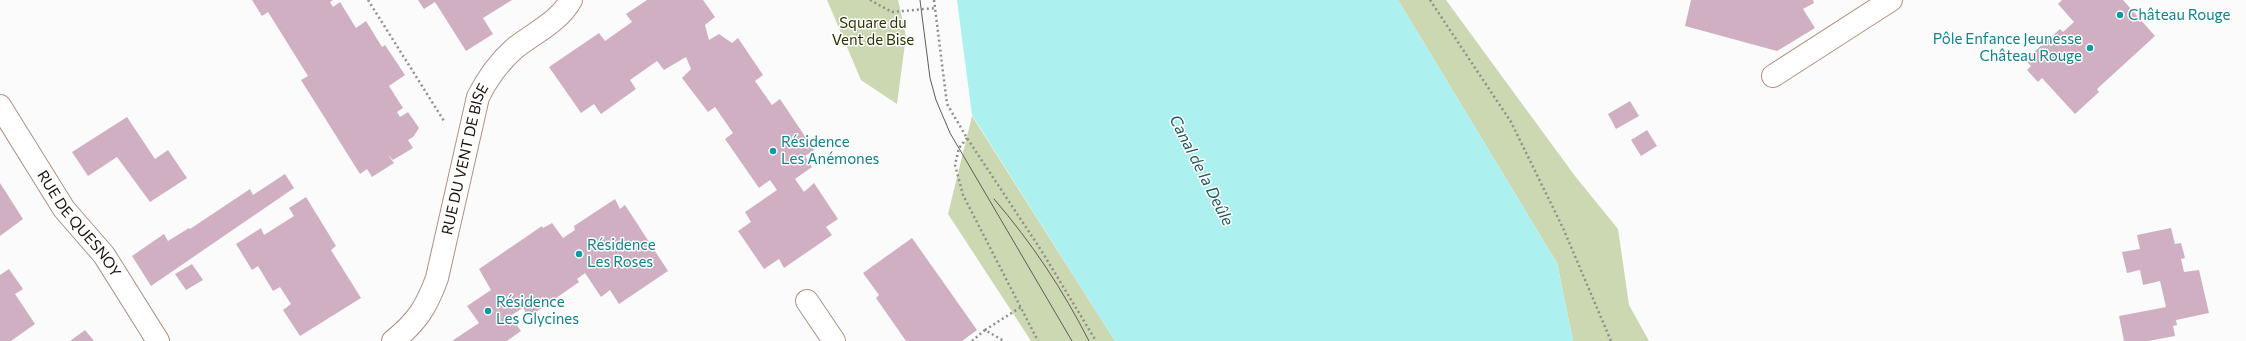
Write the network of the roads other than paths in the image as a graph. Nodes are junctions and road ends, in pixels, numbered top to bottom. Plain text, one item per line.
1 (571, 0) edge
2 (1891, 0) edge
3 (1773, 76) dead end
4 (0, 106) edge
5 (807, 301) dead end
6 (158, 341) edge
7 (393, 341) edge
8 (834, 341) edge

1 - 7 street, RUE DU VENT DE BISE
2 - 3 street
4 - 6 street, RUE DE QUESNOY
5 - 8 street

